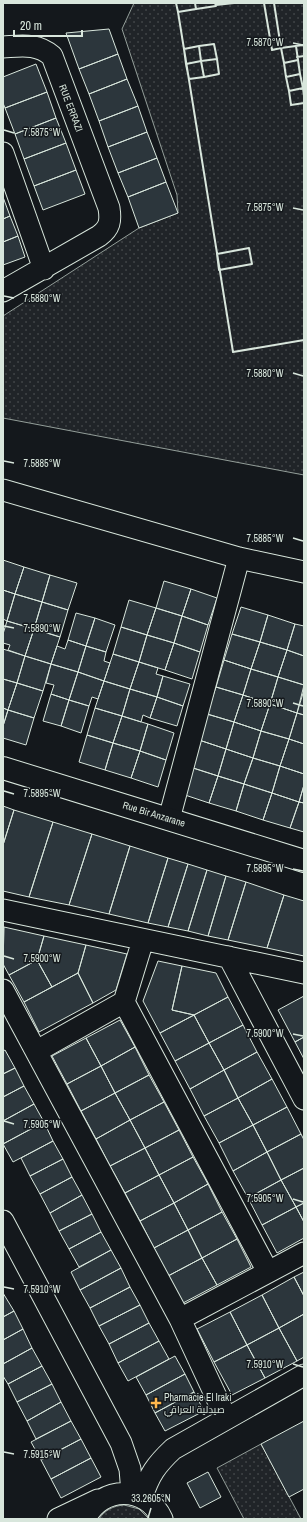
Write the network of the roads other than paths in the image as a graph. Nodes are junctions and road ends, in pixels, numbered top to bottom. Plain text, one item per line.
1 (3, 46) edge
2 (3, 153) edge
3 (44, 269) junction
4 (3, 291) edge
5 (4, 492) edge
6 (240, 558) junction
7 (304, 572) edge
8 (3, 768) edge
9 (169, 819) junction
10 (304, 861) edge
11 (3, 910) edge
12 (143, 940) junction
13 (229, 957) junction
14 (304, 973) edge
15 (3, 990) edge
16 (124, 1002) junction
17 (37, 1051) junction
18 (304, 1099) edge
19 (3, 1221) edge
20 (304, 1253) edge
21 (268, 1272) junction
22 (180, 1319) junction
23 (304, 1375) edge
24 (226, 1418) junction
25 (137, 1495) junction
26 (102, 1498) junction
27 (58, 1519) edge
28 (85, 1519) edge
29 (162, 1519) edge

1 - 3 street, RUE ERRAZI
2 - 3 street
3 - 4 street
5 - 6 street
6 - 7 street
6 - 9 street
8 - 9 street, Rue Bir Anzarane
9 - 10 street, Rue Bir Anzarane
11 - 12 street
12 - 13 street
12 - 16 street
13 - 14 street
13 - 18 street
15 - 17 street
16 - 17 street
16 - 21 street
17 - 22 street
19 - 25 street
20 - 21 street
21 - 22 street
22 - 24 street
23 - 24 street
24 - 25 street
25 - 26 street
25 - 29 street
26 - 27 street
26 - 28 street

